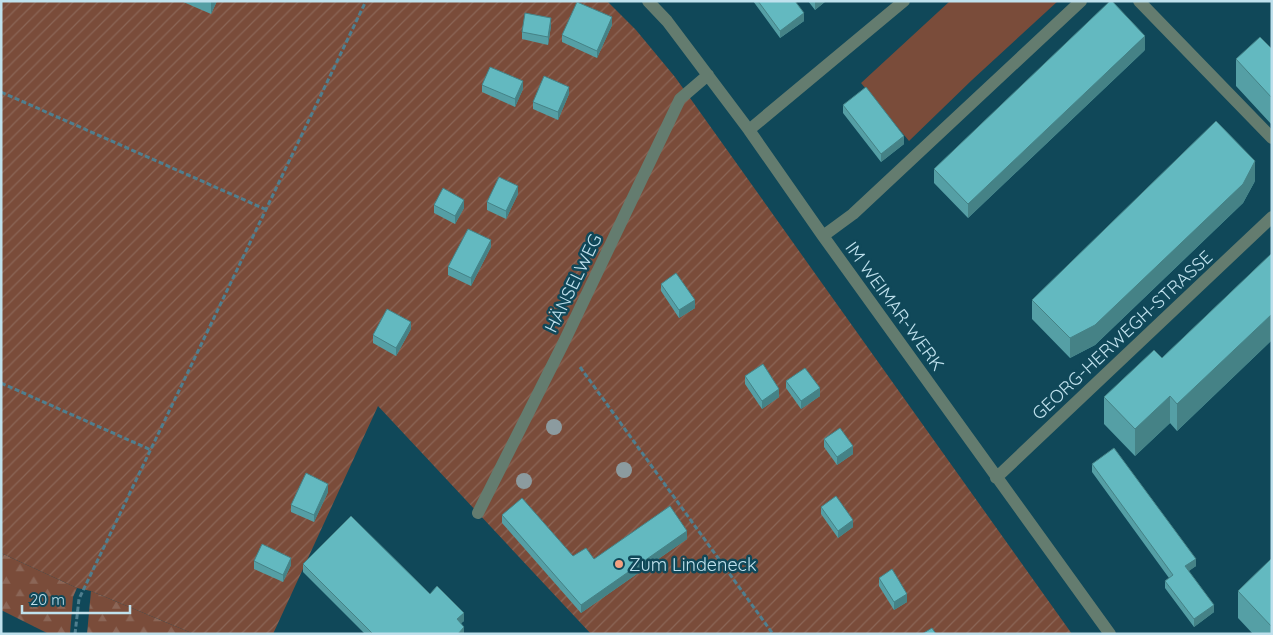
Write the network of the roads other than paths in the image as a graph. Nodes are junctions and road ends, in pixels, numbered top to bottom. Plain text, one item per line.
1 (648, 1) edge
2 (904, 1) edge
3 (1080, 1) edge
4 (1139, 1) edge
5 (708, 75) junction
6 (749, 130) junction
7 (1272, 138) edge
8 (1272, 217) edge
9 (823, 236) junction
10 (996, 478) junction
11 (478, 513) dead end
12 (1110, 634) edge

1 - 5 street, IM WEIMAR-WERK
2 - 6 street
3 - 9 street
4 - 7 street
5 - 6 street, IM WEIMAR-WERK
5 - 11 street, HÄNSELWEG
6 - 9 street, IM WEIMAR-WERK
8 - 10 street, GEORG-HERWEGH-STRASSE
9 - 10 street, IM WEIMAR-WERK
10 - 12 street, IM WEIMAR-WERK

